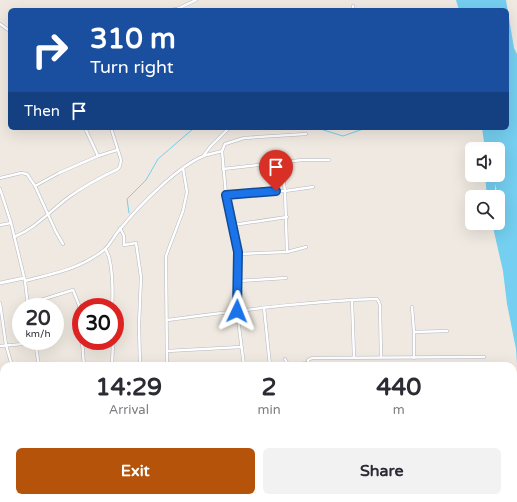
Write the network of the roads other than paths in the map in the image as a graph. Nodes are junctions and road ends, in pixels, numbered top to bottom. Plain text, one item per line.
1 (196, 0) edge
2 (181, 8) edge
3 (86, 130) edge
4 (112, 130) edge
5 (227, 130) edge
6 (306, 134) dead end
7 (117, 150) junction
8 (222, 151) junction
9 (98, 156) junction
10 (203, 156) junction
11 (329, 160) dead end
12 (281, 163) junction
13 (183, 168) junction
14 (223, 169) junction
15 (0, 178) edge
16 (36, 186) junction
17 (313, 187) dead end
18 (0, 189) edge
19 (285, 191) junction
20 (1, 194) edge
21 (226, 195) junction
22 (48, 214) junction
23 (287, 218) junction
24 (11, 223) junction
25 (0, 225) edge
26 (233, 225) junction
27 (120, 228) junction
28 (14, 237) junction
29 (63, 244) dead end
30 (306, 247) dead end
31 (105, 249) junction
32 (287, 252) junction
33 (238, 254) junction
34 (286, 278) dead end
35 (25, 279) junction
36 (238, 281) junction
37 (0, 283) edge
38 (27, 298) edge
39 (50, 298) edge
40 (76, 298) edge
41 (112, 298) edge
42 (352, 300) junction
43 (0, 303) edge
44 (412, 307) dead end
45 (264, 308) junction
46 (237, 311) junction
47 (167, 320) junction
48 (447, 331) dead end
49 (414, 332) junction
50 (12, 344) edge
51 (6, 345) junction
52 (0, 346) edge
53 (241, 347) junction
54 (36, 350) edge
55 (83, 350) edge
56 (113, 350) edge
57 (168, 351) junction
58 (354, 357) junction
59 (381, 357) junction
60 (484, 357) dead end
61 (414, 358) junction
62 (285, 359) dead end
63 (11, 362) edge
64 (38, 362) edge
65 (84, 362) edge
66 (112, 362) edge
67 (140, 362) edge
68 (168, 362) edge
69 (243, 362) edge
70 (270, 362) edge
71 (286, 362) edge
72 (308, 362) edge

1 - 2 street
3 - 9 street
4 - 7 street
5 - 10 street
6 - 8 street
7 - 9 street
7 - 22 street
8 - 10 street
8 - 14 street
9 - 16 street
10 - 13 street
11 - 12 street
12 - 14 street
12 - 19 street
13 - 27 street
13 - 47 street
14 - 21 street
15 - 16 street
16 - 22 street
17 - 19 street
18 - 20 street
19 - 21 street
19 - 23 street
20 - 24 street
21 - 26 street
22 - 28 street
22 - 29 street
23 - 26 street
23 - 32 street
24 - 25 street
24 - 28 street
26 - 33 street
27 - 31 street
27 - 67 street
28 - 35 street
30 - 32 street
31 - 35 street
31 - 41 street
32 - 33 street
33 - 36 street
34 - 36 street
35 - 37 street
35 - 38 street
36 - 46 street
39 - 40 street
42 - 45 street
42 - 58 street
42 - 59 street
43 - 51 street
44 - 49 street
45 - 46 street
45 - 70 street
46 - 47 street
46 - 53 street
47 - 57 street
48 - 49 street
49 - 61 street
50 - 51 street
51 - 52 street
51 - 63 street
53 - 57 street
53 - 69 street
54 - 64 street
55 - 65 street
56 - 66 street
57 - 68 street
58 - 59 street
58 - 72 street
59 - 61 street
60 - 61 street
62 - 71 street

